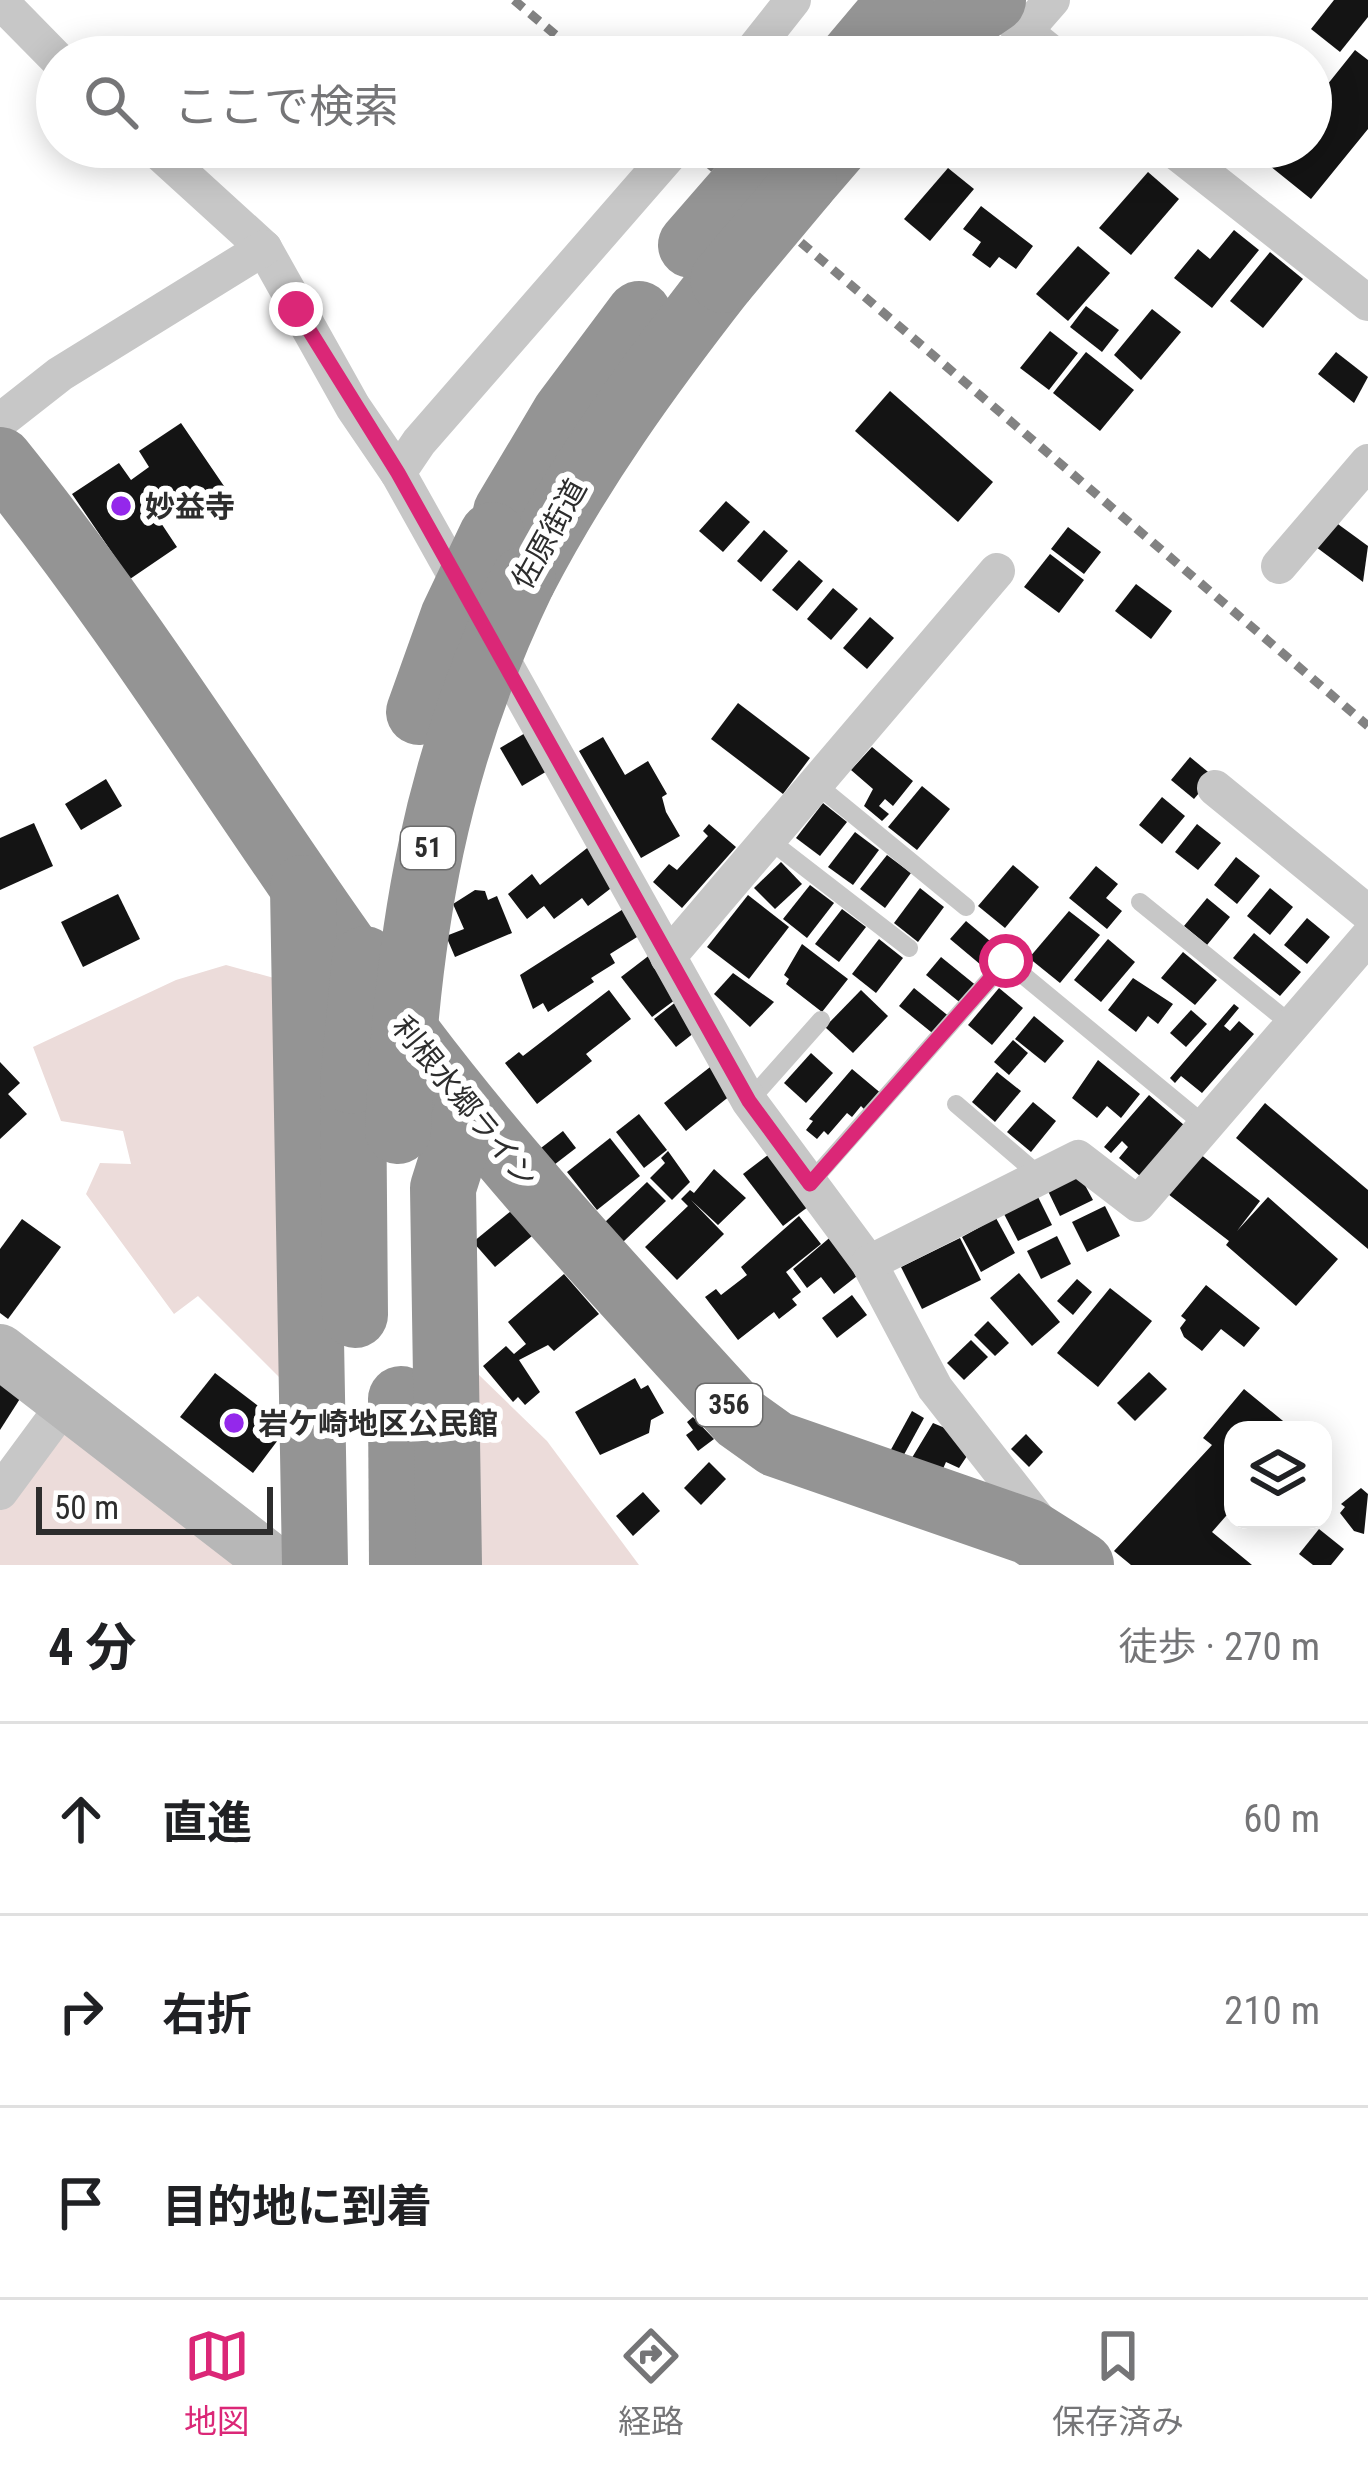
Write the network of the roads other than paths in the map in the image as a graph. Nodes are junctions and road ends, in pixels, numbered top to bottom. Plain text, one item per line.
1 (793, 0) edge
2 (1052, 0) edge
3 (0, 1) edge
4 (997, 14) edge
5 (893, 31) edge
6 (765, 36) edge
7 (1027, 36) edge
8 (36, 38) edge
9 (176, 168) edge
10 (658, 168) edge
11 (788, 168) edge
12 (1197, 168) edge
13 (264, 248) junction
14 (1368, 303) edge
15 (0, 421) edge
16 (0, 460) edge
17 (1368, 462) edge
18 (398, 473) junction
19 (507, 558) junction
20 (1279, 566) dead end
21 (997, 571) dead end
22 (815, 784) junction
23 (1215, 788) dead end
24 (768, 839) junction
25 (303, 888) junction
26 (1140, 902) dead end
27 (966, 907) dead end
28 (1368, 913) edge
29 (1368, 937) edge
30 (909, 948) dead end
31 (668, 957) junction
32 (821, 1020) dead end
33 (1292, 1025) junction
34 (749, 1101) junction
35 (956, 1104) dead end
36 (467, 1112) junction
37 (1206, 1126) junction
38 (1041, 1177) junction
39 (810, 1184) junction
40 (869, 1264) junction
41 (0, 1352) edge
42 (65, 1404) junction
43 (0, 1492) edge
44 (1070, 1556) edge
45 (305, 1561) edge
46 (402, 1565) edge
47 (449, 1565) edge

1 - 6 street
2 - 4 street
3 - 8 street
4 - 5 highway
4 - 7 street
9 - 13 street
10 - 18 street
11 - 19 highway, 佐原街道 / 51, bridge
12 - 14 street
13 - 15 street
13 - 18 street
16 - 25 highway, 利根水郷ライン / 356
17 - 20 street
18 - 31 street
19 - 45 highway, 佐原街道 / 51, bridge
19 - 46 highway, 佐原街道 / 51, bridge
21 - 22 street
22 - 24 street
22 - 27 lane
23 - 28 street
24 - 30 lane
24 - 31 street
25 - 36 highway, 利根水郷ライン / 356
25 - 45 highway
26 - 33 lane
29 - 33 street
31 - 34 street
32 - 34 lane
33 - 37 street
34 - 39 street
35 - 38 lane
36 - 44 highway, 利根水郷ライン / 356
36 - 47 highway
37 - 38 street
37 - 39 lane
38 - 40 street
39 - 40 street
40 - 44 street
41 - 42 street
42 - 43 street
42 - 45 street

